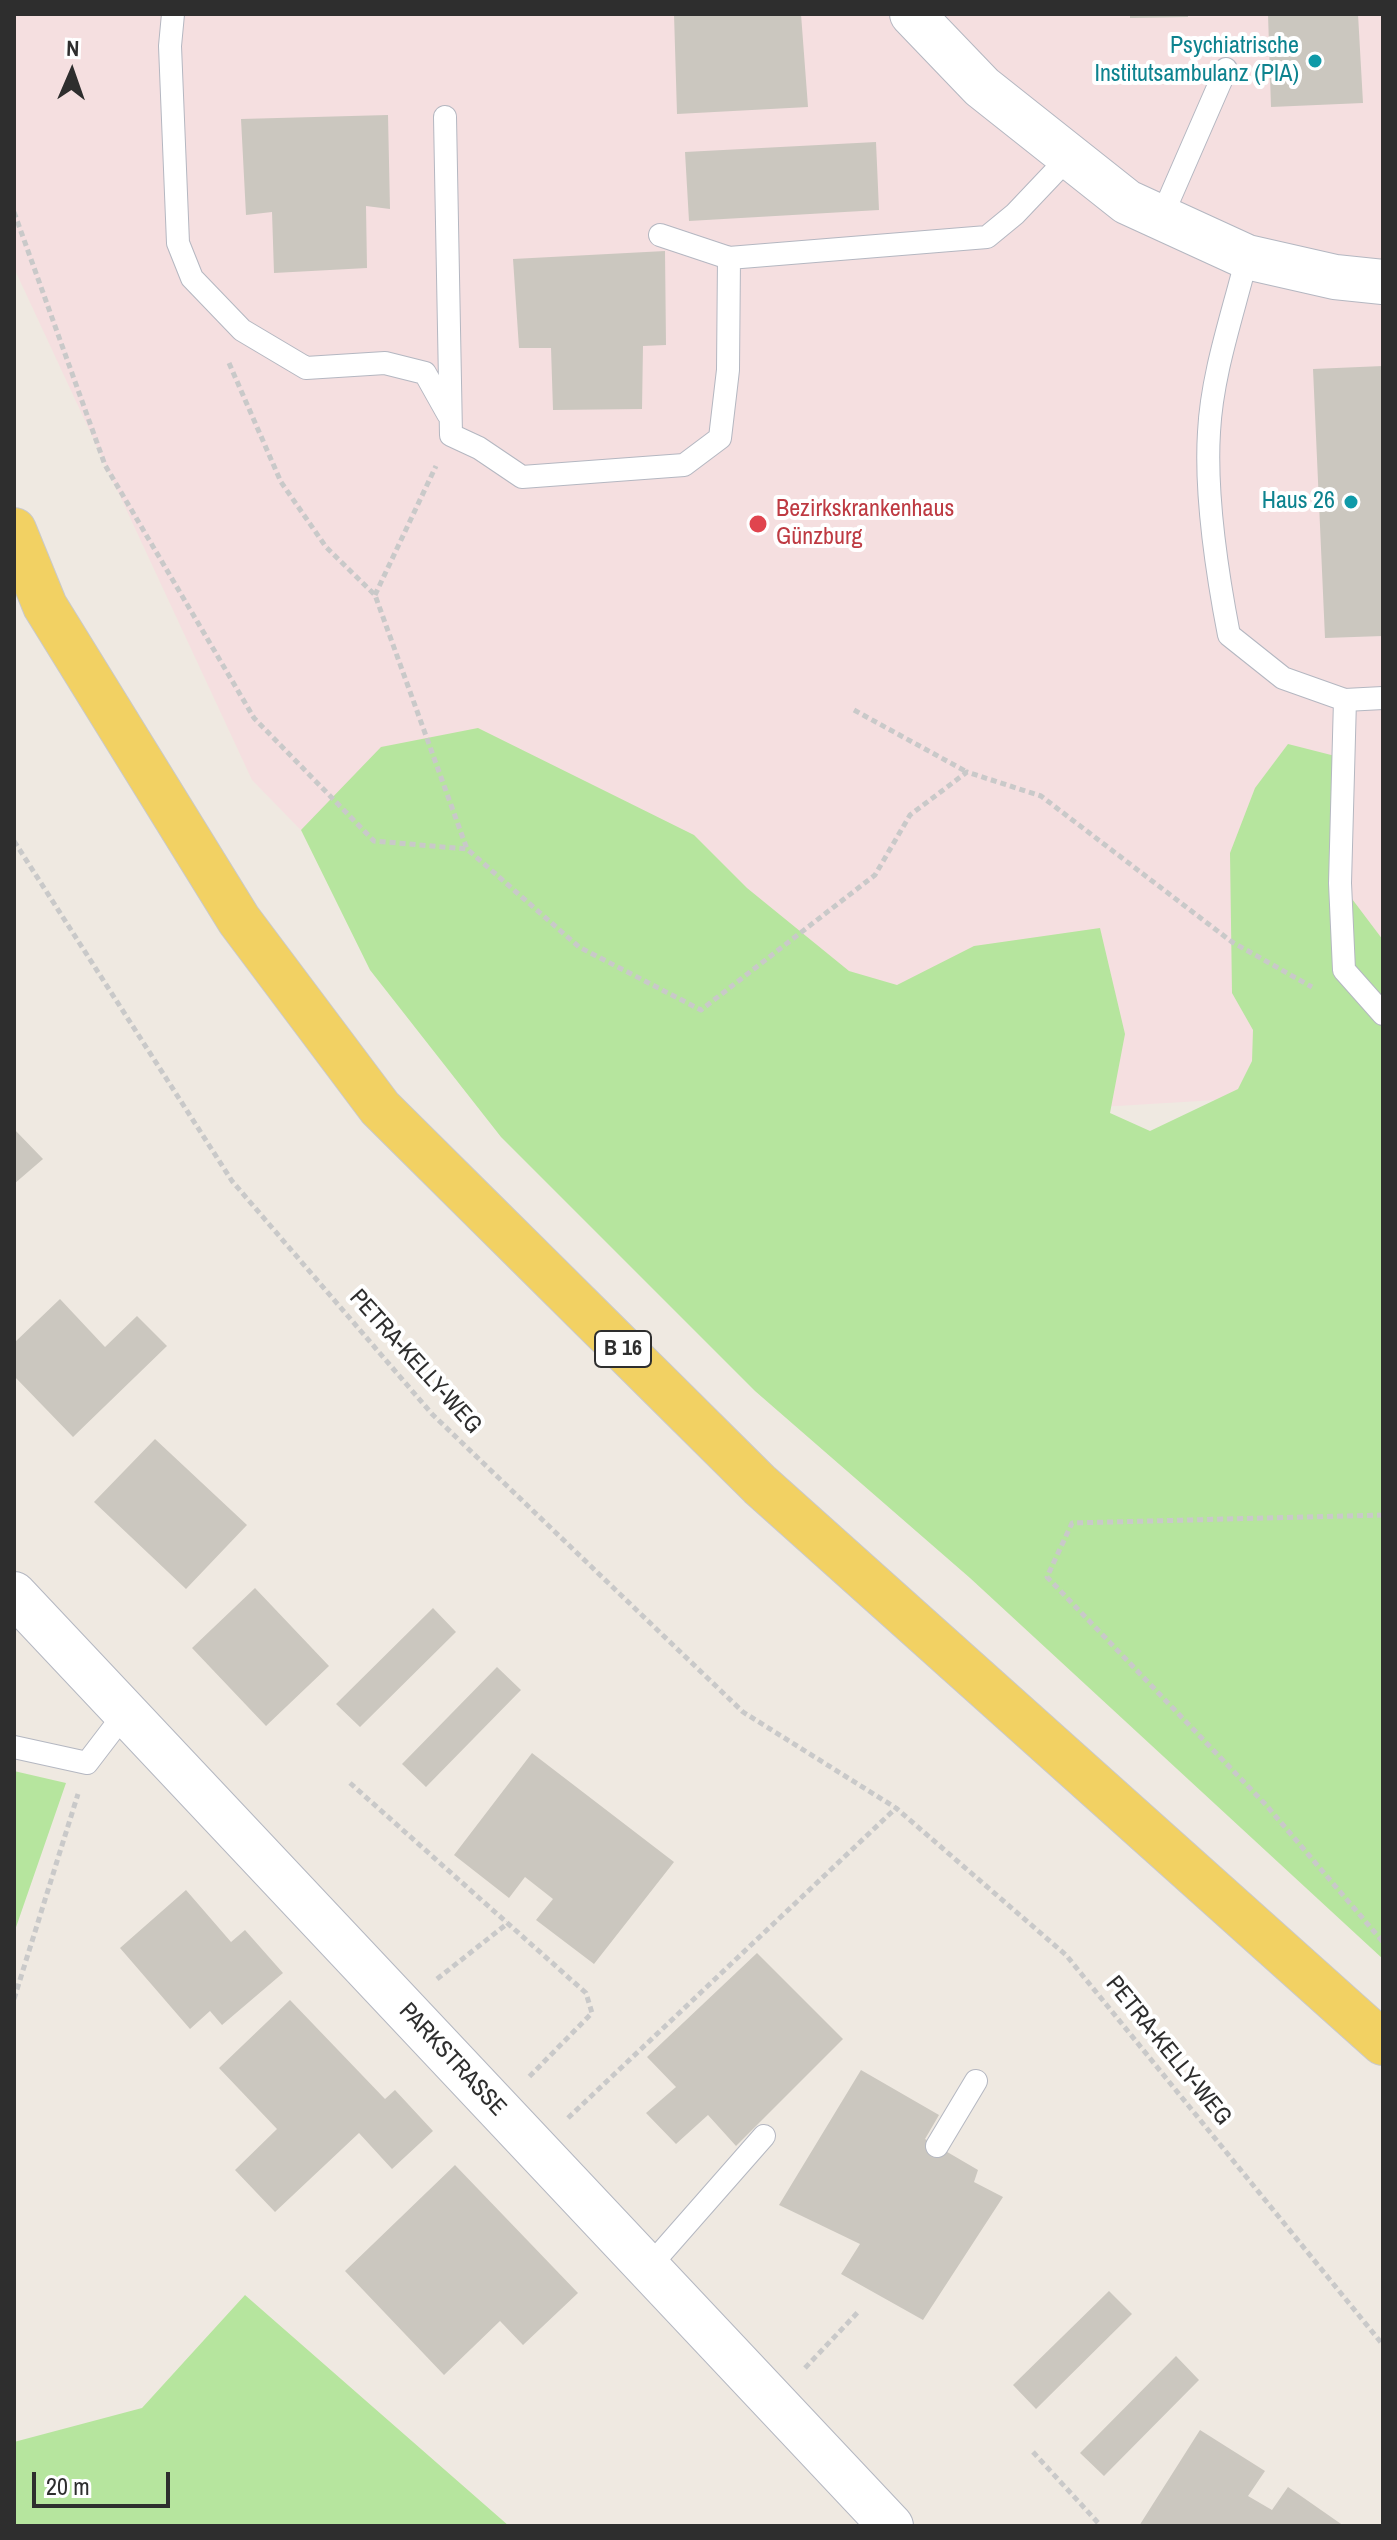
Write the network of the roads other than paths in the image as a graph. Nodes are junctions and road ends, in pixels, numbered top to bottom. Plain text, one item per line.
1 (173, 14) edge
2 (912, 14) edge
3 (1226, 69) dead end
4 (445, 117) dead end
5 (1069, 157) junction
6 (1161, 218) junction
7 (660, 235) dead end
8 (1247, 257) junction
9 (729, 258) junction
10 (1383, 282) edge
11 (451, 427) junction
12 (14, 530) edge
13 (1383, 698) edge
14 (1345, 700) junction
15 (1383, 1014) edge
16 (14, 1594) edge
17 (126, 1712) junction
18 (14, 1747) edge
19 (1383, 2043) edge
20 (976, 2081) dead end
21 (764, 2136) dead end
22 (937, 2146) dead end
23 (648, 2268) junction
24 (891, 2526) edge

1 - 11 lane
2 - 5 street
3 - 6 lane
4 - 11 lane
5 - 6 street
5 - 9 lane
6 - 8 street
7 - 9 lane
8 - 10 street
8 - 14 lane
9 - 11 lane
12 - 19 main road, B 16
13 - 14 lane
14 - 15 lane
16 - 17 street, PARKSTRASSE
17 - 18 lane
17 - 23 street, PARKSTRASSE
20 - 22 lane
21 - 23 lane
23 - 24 street, PARKSTRASSE

